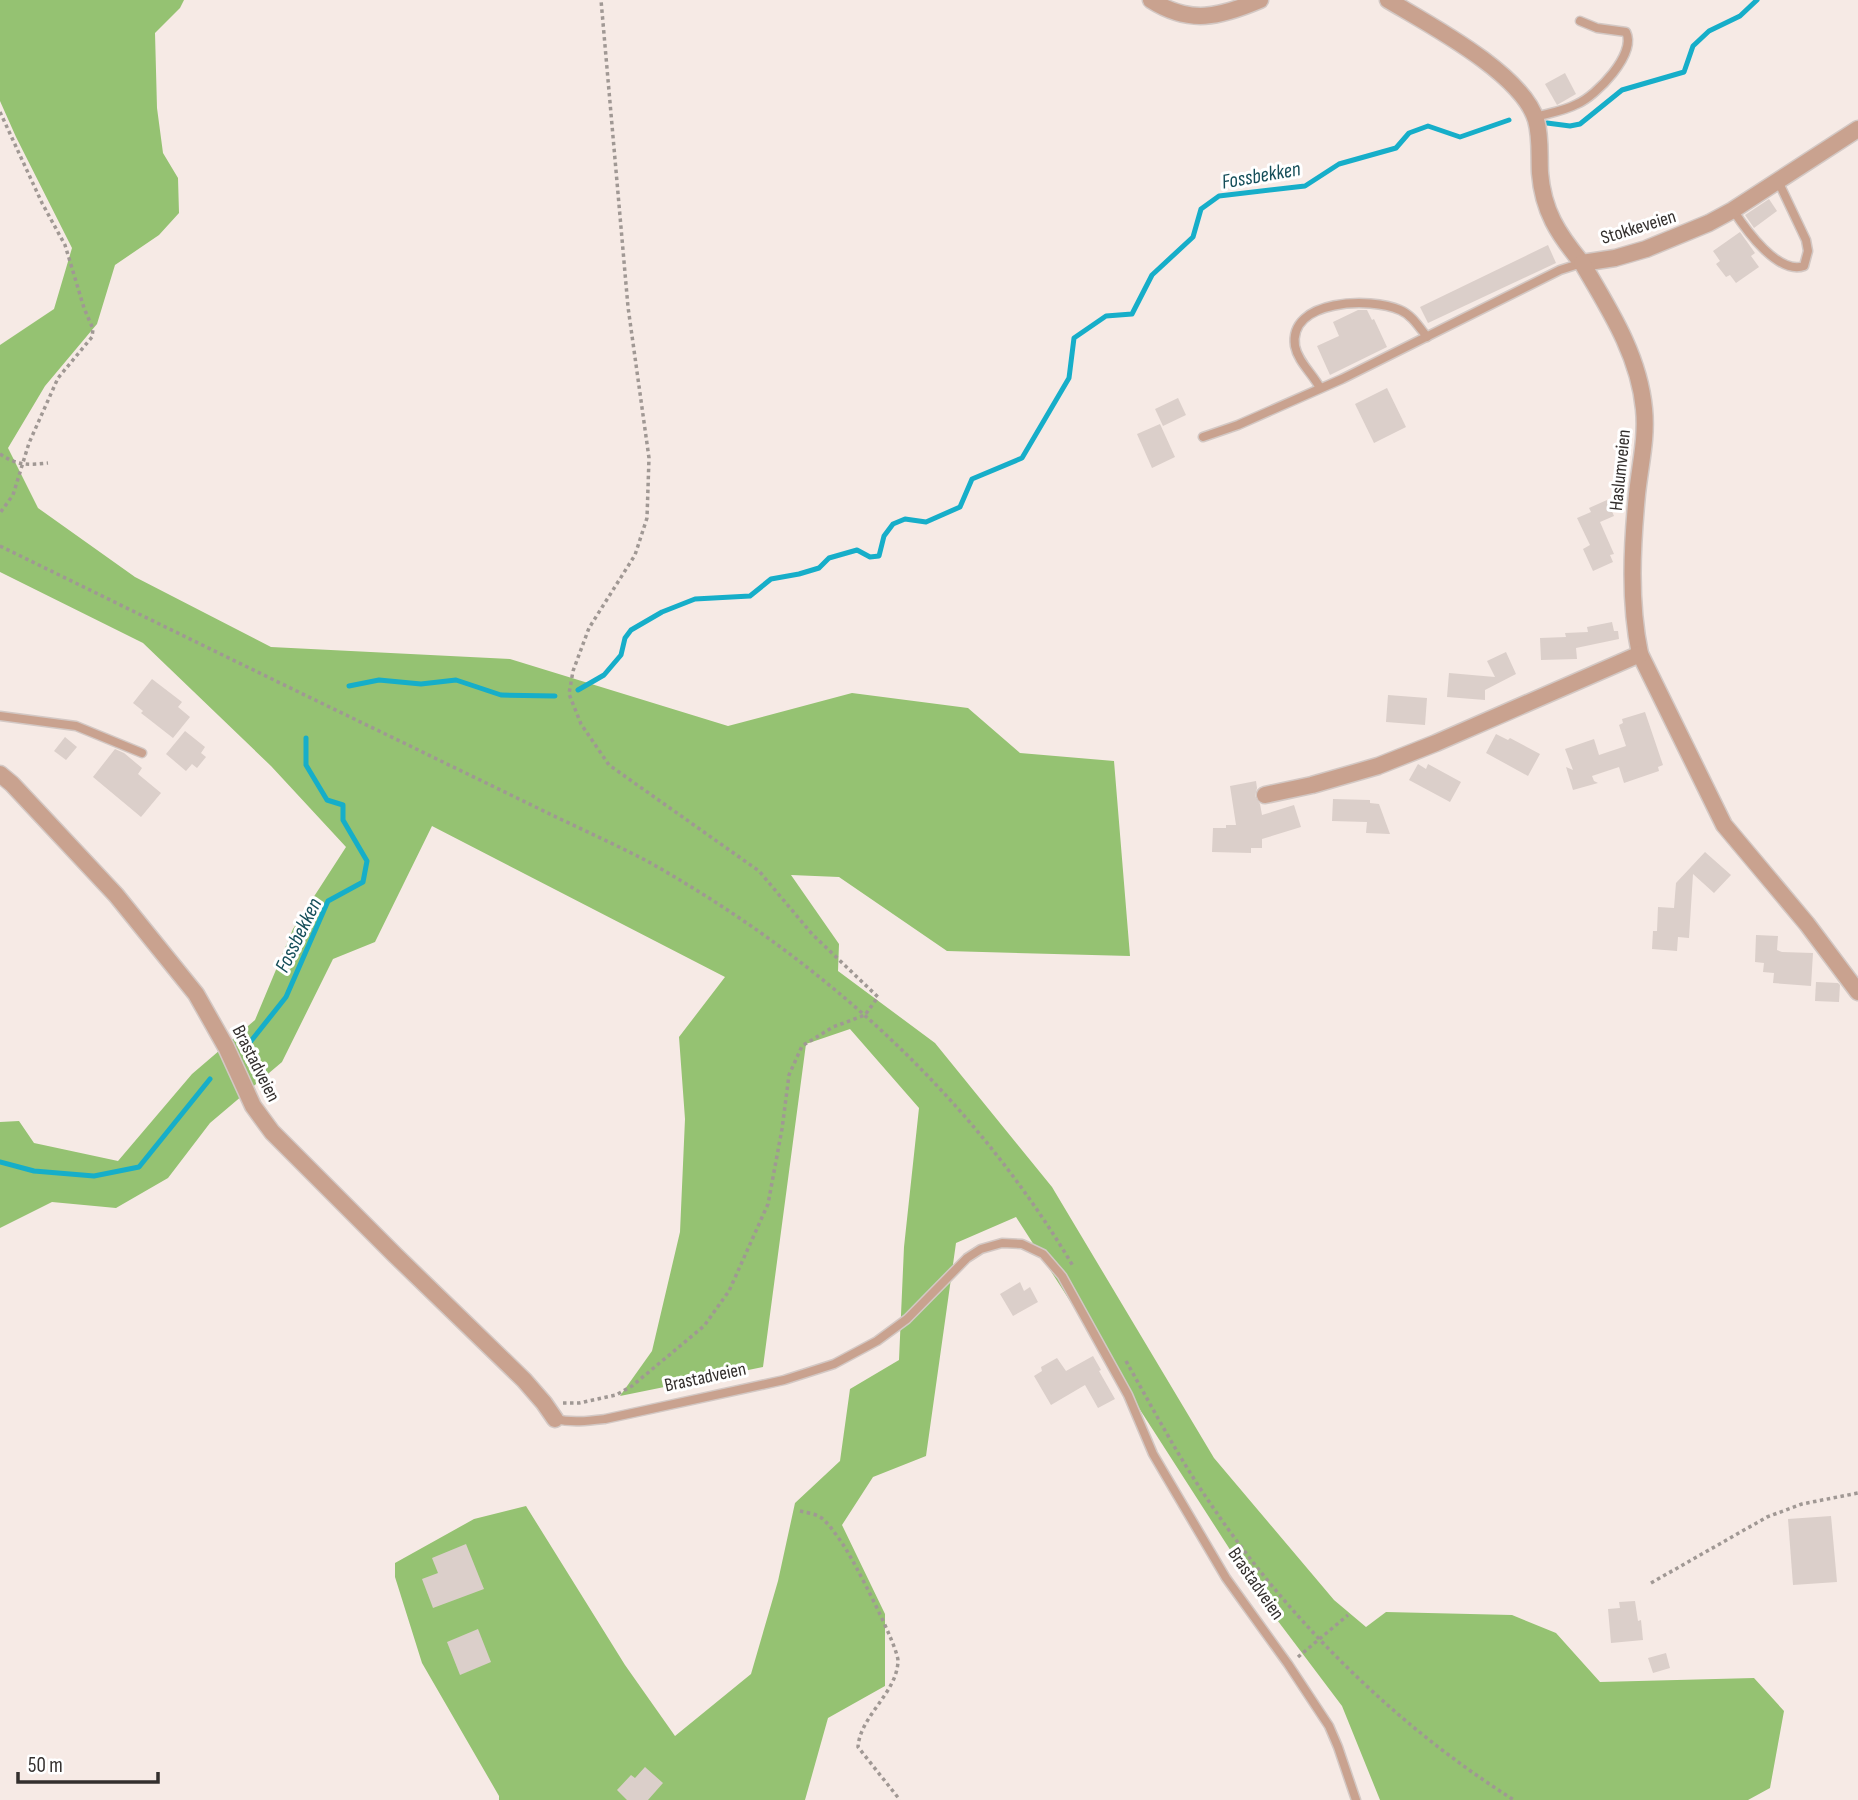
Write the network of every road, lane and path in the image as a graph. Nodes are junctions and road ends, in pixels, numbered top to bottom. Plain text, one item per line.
1 (601, 0) edge
2 (1151, 0) edge
3 (1260, 0) edge
4 (1388, 0) edge
5 (1580, 21) dead end
6 (0, 111) edge
7 (1535, 117) junction
8 (1858, 129) edge
9 (1778, 181) junction
10 (1733, 210) junction
11 (1582, 263) junction
12 (1427, 337) junction
13 (1321, 388) junction
14 (1203, 437) dead end
15 (0, 454) edge
16 (48, 464) dead end
17 (22, 465) junction
18 (0, 513) edge
19 (0, 546) edge
20 (1640, 654) junction
21 (0, 716) edge
22 (142, 753) dead end
23 (0, 774) edge
24 (1265, 795) dead end
25 (1858, 992) edge
26 (865, 1015) junction
27 (1076, 1270) dead end
28 (1121, 1352) dead end
29 (544, 1403) junction
30 (555, 1419) joint
31 (1858, 1493) edge
32 (800, 1511) dead end
33 (1651, 1583) dead end
34 (1348, 1615) dead end
35 (1298, 1657) dead end
36 (900, 1800) edge
37 (1356, 1800) edge
38 (1514, 1800) edge

1 - 26 path
2 - 3 street
4 - 7 street, Stokkeveien
5 - 7 lane
6 - 17 path
7 - 11 street, Stokkeveien
8 - 9 street, Stokkeveien
9 - 10 street, Stokkeveien
9 - 10 lane
10 - 11 street, Stokkeveien
11 - 12 lane
11 - 20 street, Haslumveien
12 - 13 lane
12 - 13 lane
13 - 14 lane
15 - 17 path
16 - 17 path
17 - 18 path
19 - 26 path
20 - 24 street
20 - 25 street, Haslumveien
21 - 22 lane
23 - 29 street, Brastadveien
26 - 27 path
26 - 29 path
28 - 38 path
29 - 30 street, Brastadveien
30 - 37 lane, Brastadveien
31 - 33 path
32 - 36 path
34 - 35 path, bridge

